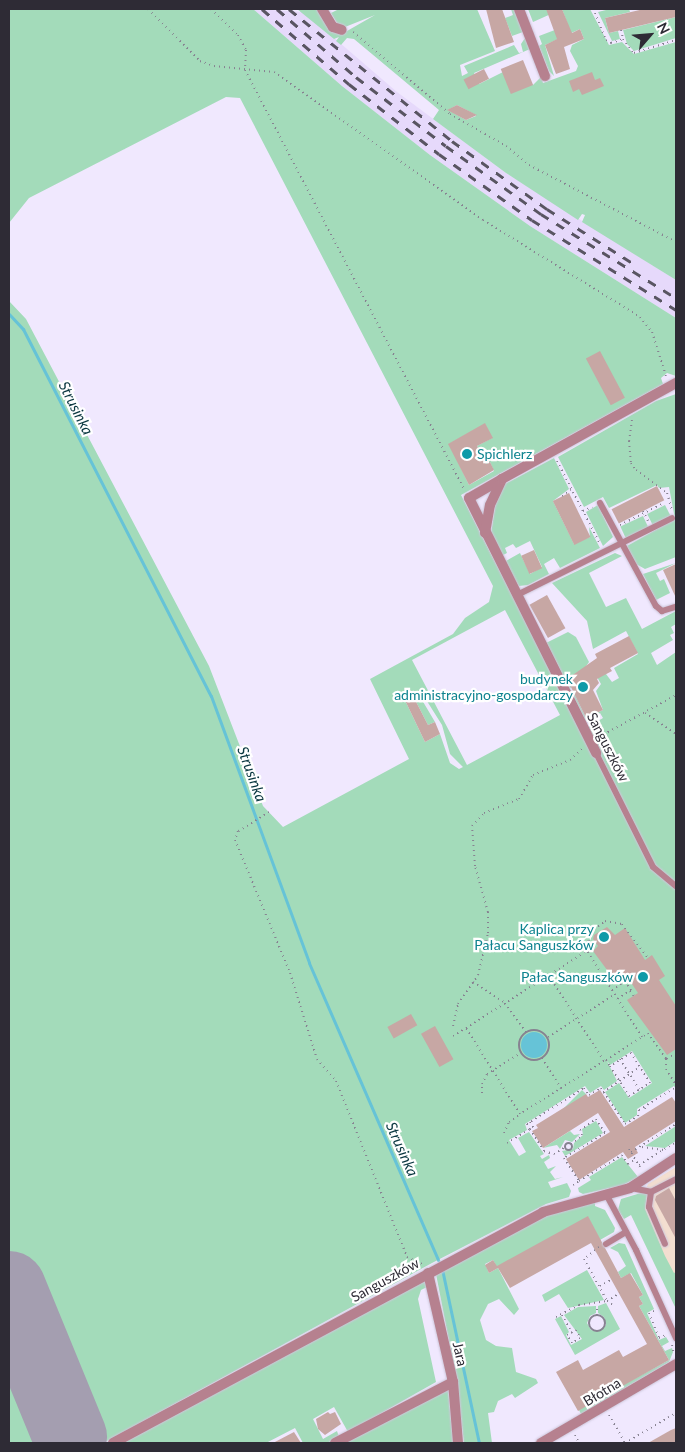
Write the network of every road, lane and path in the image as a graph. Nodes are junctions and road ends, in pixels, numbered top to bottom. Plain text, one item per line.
1 (148, 9) edge
2 (211, 9) edge
3 (322, 9) edge
4 (519, 9) edge
5 (596, 9) edge
6 (345, 29) joint
7 (620, 30) dead end
8 (623, 39) junction
9 (676, 40) edge
10 (246, 70) junction
11 (546, 76) dead end
12 (676, 242) edge
13 (673, 385) edge
14 (636, 405) junction
15 (555, 457) dead end
16 (502, 478) junction
17 (572, 489) junction
18 (562, 496) dead end
19 (469, 498) junction
20 (577, 500) junction
21 (574, 502) dead end
22 (600, 503) dead end
23 (664, 503) dead end
24 (672, 518) joint
25 (589, 524) junction
26 (585, 526) dead end
27 (614, 528) junction
28 (485, 533) junction
29 (606, 545) dead end
30 (622, 545) junction
31 (517, 595) junction
32 (675, 607) dead end
33 (676, 695) edge
34 (645, 712) junction
35 (676, 734) edge
36 (590, 742) junction
37 (596, 753) joint
38 (269, 812) dead end
39 (676, 886) edge
40 (587, 951) junction
41 (648, 958) dead end
42 (549, 976) junction
43 (472, 982) junction
44 (612, 990) junction
45 (630, 990) junction
46 (614, 995) junction
47 (634, 996) dead end
48 (617, 999) junction
49 (505, 1003) junction
50 (576, 1019) junction
51 (453, 1026) dead end
52 (466, 1028) junction
53 (526, 1032) junction
54 (453, 1036) dead end
55 (548, 1037) junction
56 (642, 1037) junction
57 (521, 1053) junction
58 (676, 1053) edge
59 (542, 1058) junction
60 (620, 1059) junction
61 (666, 1059) junction
62 (605, 1060) junction
63 (610, 1066) junction
64 (640, 1067) junction
65 (493, 1071) junction
66 (630, 1074) junction
67 (619, 1081) junction
68 (676, 1086) edge
69 (561, 1088) junction
70 (639, 1090) junction
71 (603, 1092) junction
72 (482, 1093) dead end
73 (649, 1103) junction
74 (644, 1109) dead end
75 (520, 1114) junction
76 (530, 1122) junction
77 (676, 1124) edge
78 (530, 1129) junction
79 (535, 1130) dead end
80 (580, 1130) junction
81 (504, 1133) dead end
82 (575, 1133) dead end
83 (676, 1142) edge
84 (507, 1143) dead end
85 (571, 1144) junction
86 (564, 1147) junction
87 (640, 1147) junction
88 (628, 1149) dead end
89 (664, 1150) junction
90 (631, 1152) junction
91 (676, 1158) edge
92 (635, 1159) junction
93 (676, 1179) edge
94 (579, 1181) junction
95 (573, 1185) dead end
96 (630, 1188) junction
97 (651, 1192) junction
98 (606, 1194) junction
99 (626, 1232) junction
100 (606, 1244) joint
101 (665, 1244) dead end
102 (428, 1272) junction
103 (611, 1280) dead end
104 (600, 1286) junction
105 (620, 1293) dead end
106 (607, 1300) junction
107 (597, 1304) junction
108 (614, 1306) dead end
109 (561, 1314) junction
110 (597, 1315) junction
111 (556, 1317) dead end
112 (572, 1333) junction
113 (676, 1338) edge
114 (676, 1364) edge
115 (452, 1382) junction
116 (604, 1407) junction
117 (676, 1412) edge
118 (113, 1443) edge
119 (335, 1443) edge
120 (458, 1443) edge
121 (542, 1443) edge
122 (625, 1443) edge

1 - 10 path
2 - 10 path
3 - 6 street
4 - 11 street
5 - 8 path
6 - 12 path
7 - 8 path
8 - 9 path
10 - 13 path
10 - 19 path
13 - 14 street
14 - 16 street
14 - 24 path
15 - 17 path
16 - 19 street
16 - 28 street
17 - 18 path
17 - 20 path
19 - 28 street, Sanguszków
20 - 21 path
20 - 25 path
22 - 27 lane
23 - 27 path
24 - 30 lane
25 - 26 path
25 - 29 path
27 - 30 lane
28 - 31 street, Sanguszków
30 - 31 lane
30 - 32 lane
31 - 36 street, Sanguszków
33 - 34 path
34 - 35 path
34 - 36 path
36 - 37 street, Sanguszków
36 - 43 path
37 - 39 lane, Sanguszków
38 - 102 path
40 - 41 path
40 - 42 path
40 - 44 path
42 - 49 path
42 - 50 path
43 - 49 path
43 - 51 path
44 - 45 path
44 - 46 path
45 - 47 path
45 - 48 path
46 - 48 path
46 - 50 path
48 - 56 path
49 - 52 path
49 - 53 path
50 - 55 path
50 - 62 path
52 - 54 path
52 - 65 path
53 - 55 path
53 - 57 path
55 - 59 path
56 - 61 path
56 - 62 path
57 - 59 path
57 - 65 path
58 - 61 path
59 - 69 path
60 - 63 path
60 - 64 path
60 - 66 path
61 - 68 path
62 - 63 path
62 - 69 path
63 - 67 path
64 - 66 path
64 - 70 path
65 - 72 path
65 - 75 path
66 - 67 path
66 - 70 path
67 - 70 path
67 - 71 path
68 - 73 path
69 - 75 path
71 - 73 path
71 - 76 path
73 - 74 path
75 - 81 path
76 - 78 path
76 - 79 path
77 - 87 path
78 - 84 path
78 - 86 path
80 - 82 path
80 - 85 path
80 - 94 path
83 - 89 path
85 - 86 path
85 - 86 path
87 - 89 path
87 - 90 path
88 - 90 path
89 - 92 path
90 - 92 path
91 - 96 street, Sanguszków
92 - 94 path
93 - 97 lane
94 - 95 path
96 - 97 lane
96 - 98 street, Sanguszków
97 - 101 lane
98 - 99 lane
98 - 102 street, Sanguszków
99 - 100 lane
99 - 113 lane
100 - 104 path
102 - 115 street, Jara
102 - 118 street, Sanguszków
103 - 104 path
104 - 106 path
105 - 106 path
106 - 107 path
106 - 108 path
107 - 109 path
107 - 110 path
109 - 111 path
109 - 112 path
110 - 110 path
112 - 112 path
114 - 116 street, Błotna
115 - 119 street
115 - 120 street, Jara
116 - 121 street, Błotna
116 - 122 path
117 - 122 path

